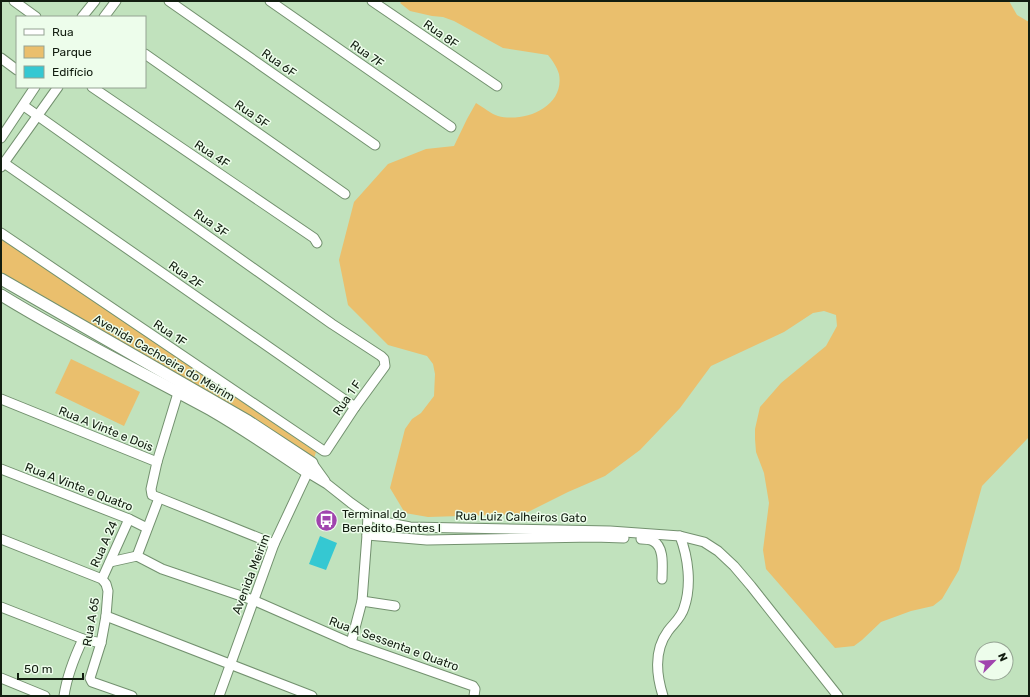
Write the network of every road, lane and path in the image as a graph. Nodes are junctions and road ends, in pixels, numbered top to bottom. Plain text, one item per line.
1 (14, 1) edge
2 (95, 1) edge
3 (116, 1) edge
4 (169, 1) edge
5 (270, 1) edge
6 (372, 1) edge
7 (35, 16) edge
8 (83, 16) edge
9 (105, 16) edge
10 (146, 55) edge
11 (1, 58) edge
12 (16, 69) edge
13 (497, 86) dead end
14 (34, 88) edge
15 (57, 88) edge
16 (93, 88) edge
17 (24, 106) junction
18 (38, 116) junction
19 (451, 127) dead end
20 (3, 132) edge
21 (375, 145) dead end
22 (2, 165) edge
23 (346, 194) dead end
24 (1, 233) edge
25 (317, 243) dead end
26 (1, 278) edge
27 (1, 295) edge
28 (384, 359) joint
29 (178, 393) junction
30 (1, 399) edge
31 (355, 407) junction
32 (326, 451) joint
33 (157, 462) junction
34 (310, 468) junction
35 (1, 469) edge
36 (159, 498) junction
37 (368, 515) junction
38 (129, 519) junction
39 (147, 528) junction
40 (367, 535) junction
41 (680, 536) junction
42 (1, 539) edge
43 (274, 544) junction
44 (137, 556) junction
45 (110, 562) junction
46 (102, 579) junction
47 (662, 579) dead end
48 (253, 600) junction
49 (362, 601) junction
50 (395, 606) dead end
51 (1, 607) edge
52 (106, 616) junction
53 (83, 639) junction
54 (101, 643) junction
55 (351, 643) junction
56 (231, 665) junction
57 (1, 678) edge
58 (46, 696) edge
59 (64, 696) edge
60 (132, 696) edge
61 (219, 696) edge
62 (312, 696) edge
63 (474, 696) edge
64 (663, 696) edge
65 (838, 696) edge

1 - 7 street
2 - 8 street
3 - 9 street
4 - 21 street, Rua 6F
5 - 19 street, Rua 7F
6 - 13 street, Rua 8F
10 - 23 street, Rua 5F
11 - 12 street
14 - 17 street
15 - 18 street
16 - 25 street, Rua 4F
17 - 18 street, Rua 3F
17 - 20 street
18 - 22 street
18 - 28 street, Rua 3F
22 - 31 street, Rua 2F
24 - 32 street, Rua 1F
26 - 34 street, Avenida Cachoeira do Meirim
27 - 29 street, Avenida Cachoeira do Meirim
28 - 31 street, Rua 1 F
29 - 33 street
29 - 34 street, Avenida Cachoeira do Meirim
30 - 33 street, Rua A Vinte e Dois
31 - 32 street, Rua 1 F
33 - 36 street, Rua A Vinte e Dois
34 - 37 street, Rua Luiz Calheiros Gato
34 - 43 street, Avenida Meirim
35 - 38 street, Rua A Vinte e Quatro
36 - 39 street
36 - 43 street
37 - 40 street
37 - 41 street, Rua Luiz Calheiros Gato
38 - 39 street, Rua A Vinte e Quatro
38 - 45 street, Rua A 24
39 - 44 street
40 - 47 street
40 - 49 street
41 - 64 street
41 - 65 street, Rua Luiz Calheiros Gato
42 - 46 street
43 - 48 street, Avenida Meirim
44 - 45 street
44 - 48 street, Rua A Sessenta e Quatro
45 - 46 street, Rua A 24
46 - 52 street, Rua A 65
48 - 55 street, Rua A Sessenta e Quatro
48 - 56 street, Avenida Meirim
49 - 50 street
49 - 55 street
51 - 53 street
52 - 54 street, Rua A 65
52 - 56 street
53 - 54 street
53 - 59 street
54 - 60 street, Rua A 65
55 - 63 street, Rua A Sessenta e Quatro
56 - 61 street, Avenida Meirim
56 - 62 street
57 - 58 street

